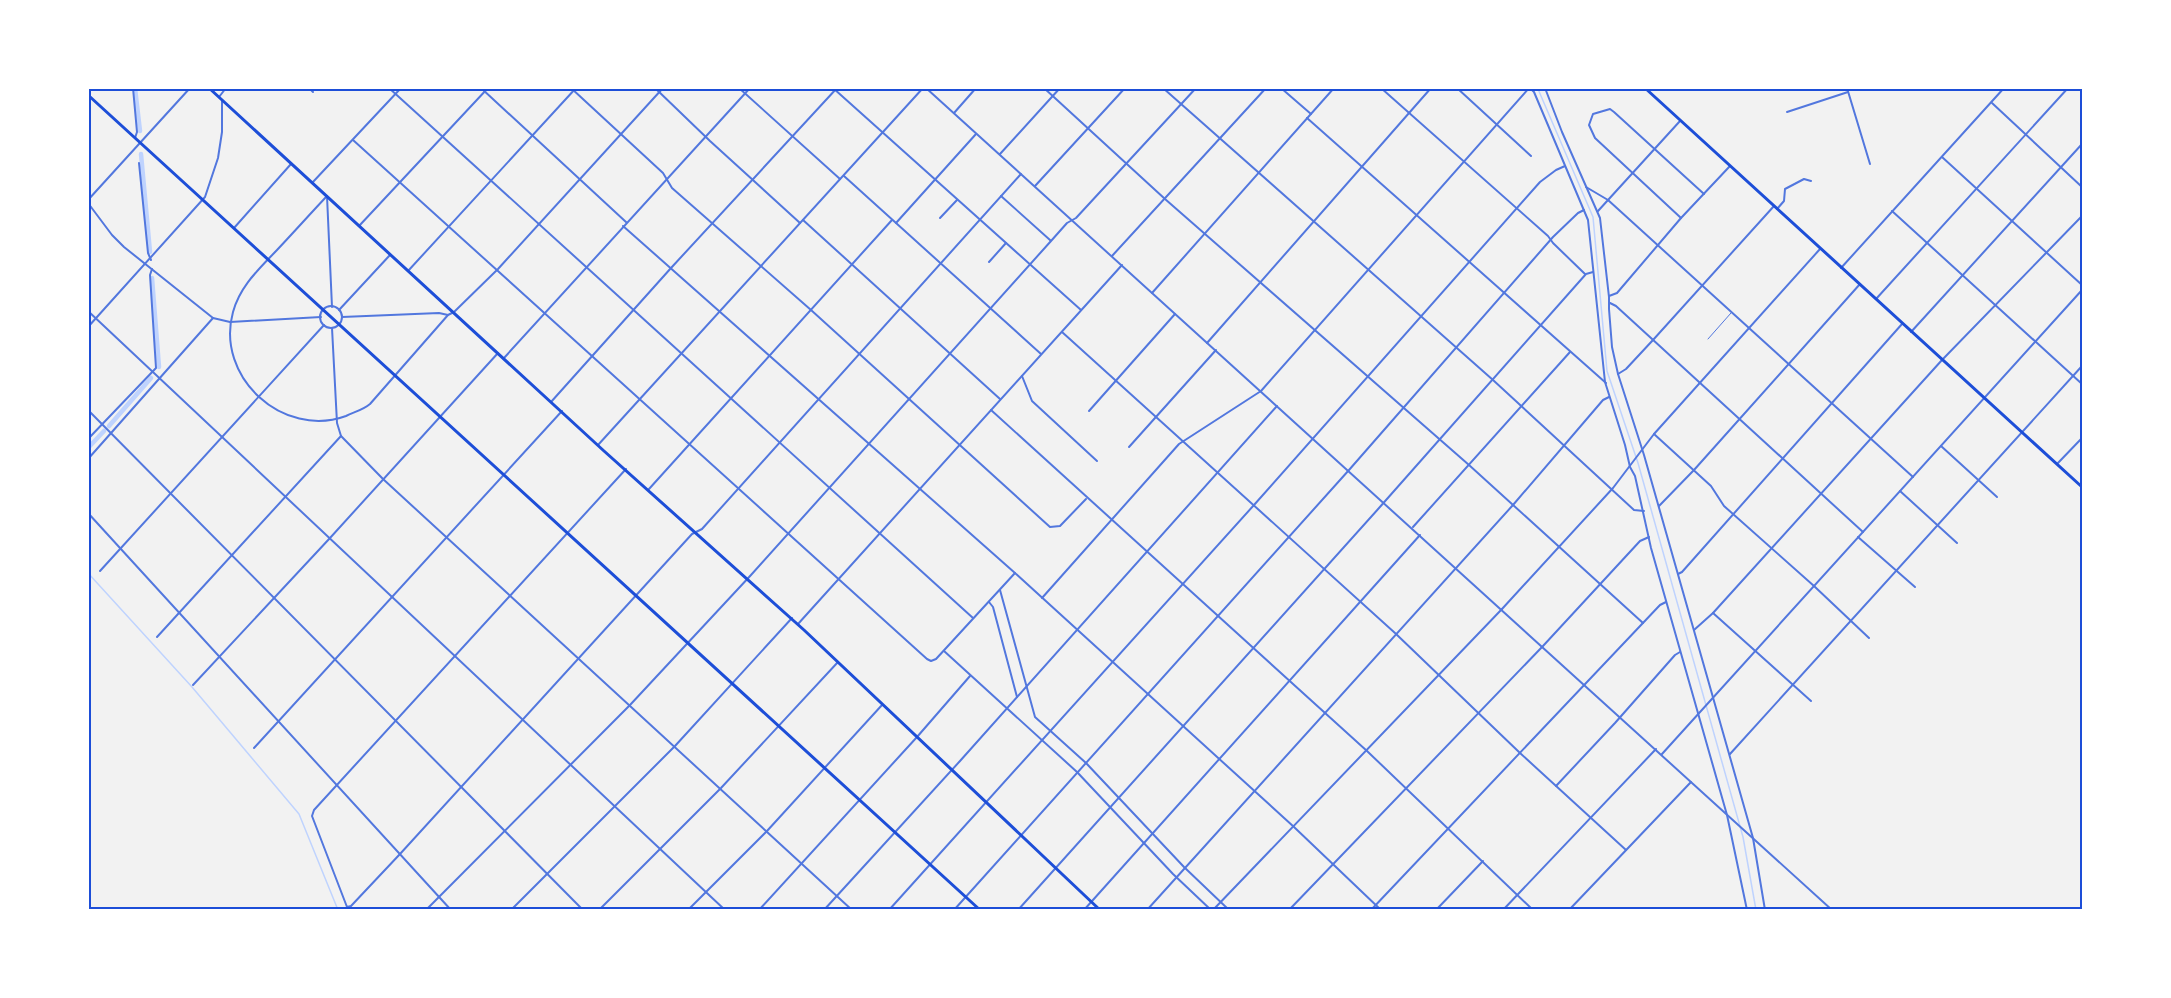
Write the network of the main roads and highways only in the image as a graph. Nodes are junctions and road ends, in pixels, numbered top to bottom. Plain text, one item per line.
1 (209, 88) edge
2 (1645, 88) edge
3 (88, 95) edge
4 (2082, 487) edge
5 (980, 909) edge
6 (1100, 909) edge

1 - 6 main road
2 - 4 main road
3 - 5 main road

